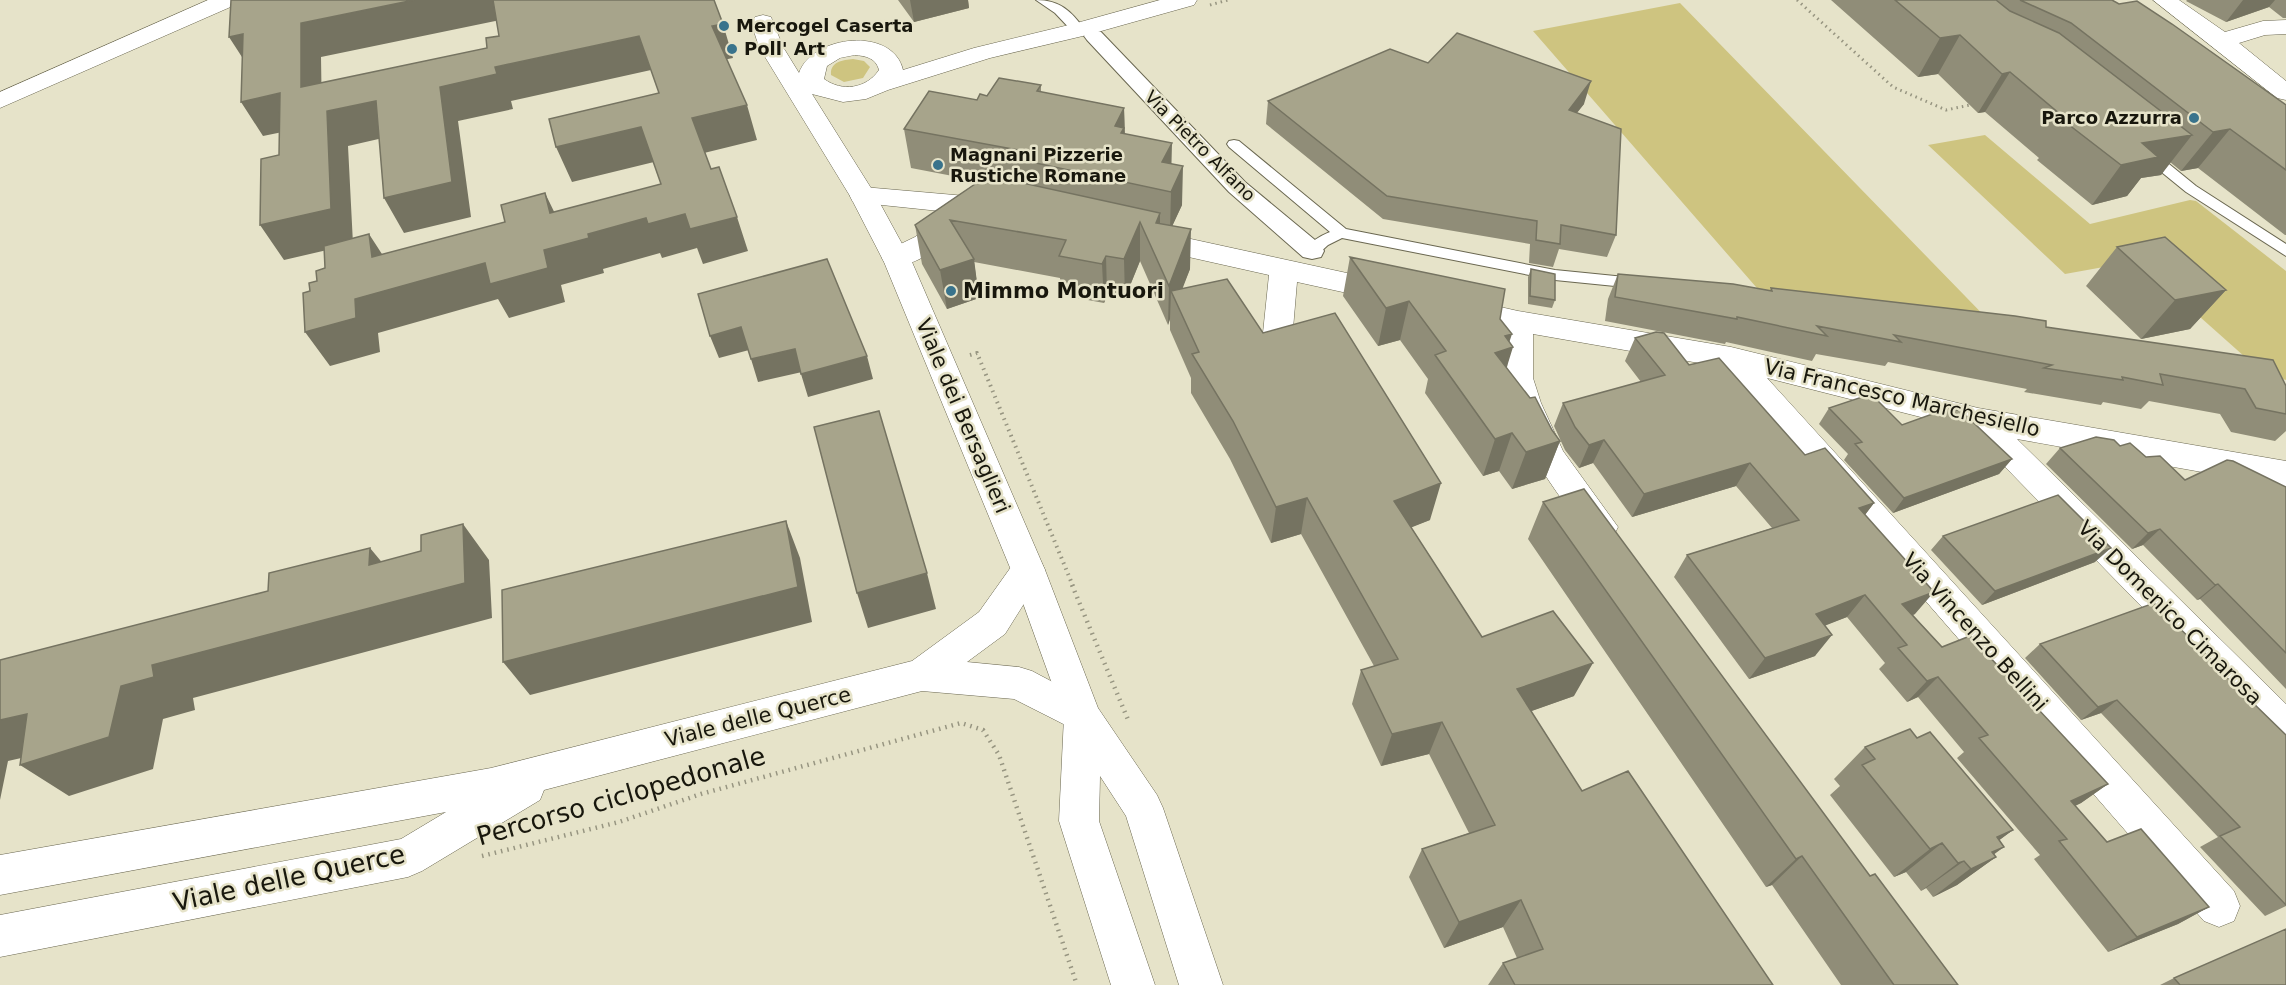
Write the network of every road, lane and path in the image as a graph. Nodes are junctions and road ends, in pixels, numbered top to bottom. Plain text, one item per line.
1 (227, 0) edge
2 (750, 0) edge
3 (1042, 0) edge
4 (1186, 0) edge
5 (1797, 0) edge
6 (2164, 0) edge
7 (763, 22) junction
8 (2286, 27) edge
9 (1087, 33) junction
10 (2222, 41) junction
11 (982, 53) junction
12 (886, 57) junction
13 (815, 81) junction
14 (881, 84) junction
15 (2286, 93) edge
16 (847, 94) junction
17 (0, 101) edge
18 (1970, 105) dead end
19 (819, 127) junction
20 (1234, 144) dead end
21 (2138, 146) edge
22 (863, 196) junction
23 (961, 205) junction
24 (1013, 208) edge
25 (1114, 231) edge
26 (1341, 233) junction
27 (2286, 251) edge
28 (896, 258) junction
29 (1293, 268) junction
30 (1635, 283) edge
31 (1518, 321) junction
32 (1276, 352) edge
33 (1731, 358) junction
34 (1978, 420) junction
35 (2278, 478) edge
36 (1621, 554) edge
37 (1028, 570) junction
38 (922, 675) junction
39 (1083, 717) junction
40 (2286, 729) edge
41 (558, 768) junction
42 (480, 856) dead end
43 (0, 875) edge
44 (2219, 906) dead end
45 (0, 936) edge
46 (1077, 985) edge
47 (1133, 985) edge
48 (1201, 985) edge

1 - 17 street
2 - 7 street
3 - 9 lane
4 - 9 street
5 - 18 path
6 - 10 street
7 - 13 street
7 - 19 street
8 - 10 street
9 - 11 street
9 - 29 street, Via Pietro Alfano
10 - 15 street
11 - 12 street
11 - 14 street
12 - 13 street
12 - 14 street
13 - 16 street
13 - 19 street, Viale dei Bersaglieri
14 - 16 street
16 - 19 street
19 - 22 street, Viale dei Bersaglieri
20 - 26 lane, Via Pietro Alfano
21 - 27 lane
22 - 23 street
22 - 28 street, Viale dei Bersaglieri
23 - 24 street
23 - 28 street
25 - 29 street, Via Francesco Marchesiello
26 - 29 lane
26 - 30 lane, Via Pietro Alfano
28 - 37 street, Viale dei Bersaglieri
29 - 31 street, Via Francesco Marchesiello
29 - 32 street
31 - 33 street, Via Francesco Marchesiello
31 - 36 street
33 - 34 street, Via Francesco Marchesiello
33 - 44 street, Via Vincenzo Bellini
34 - 35 street, Via Francesco Marchesiello
34 - 40 street, Via Domenico Cimarosa
37 - 38 street, Viale delle Querce
37 - 39 street, Viale dei Bersaglieri
38 - 39 street, Viale delle Querce
38 - 41 street, Viale delle Querce
39 - 47 street, Viale dei Bersaglieri
39 - 48 street, Viale dei Bersaglieri
41 - 43 street, Viale delle Querce
41 - 45 street, Viale delle Querce
42 - 46 path, Percorso ciclopedonale

